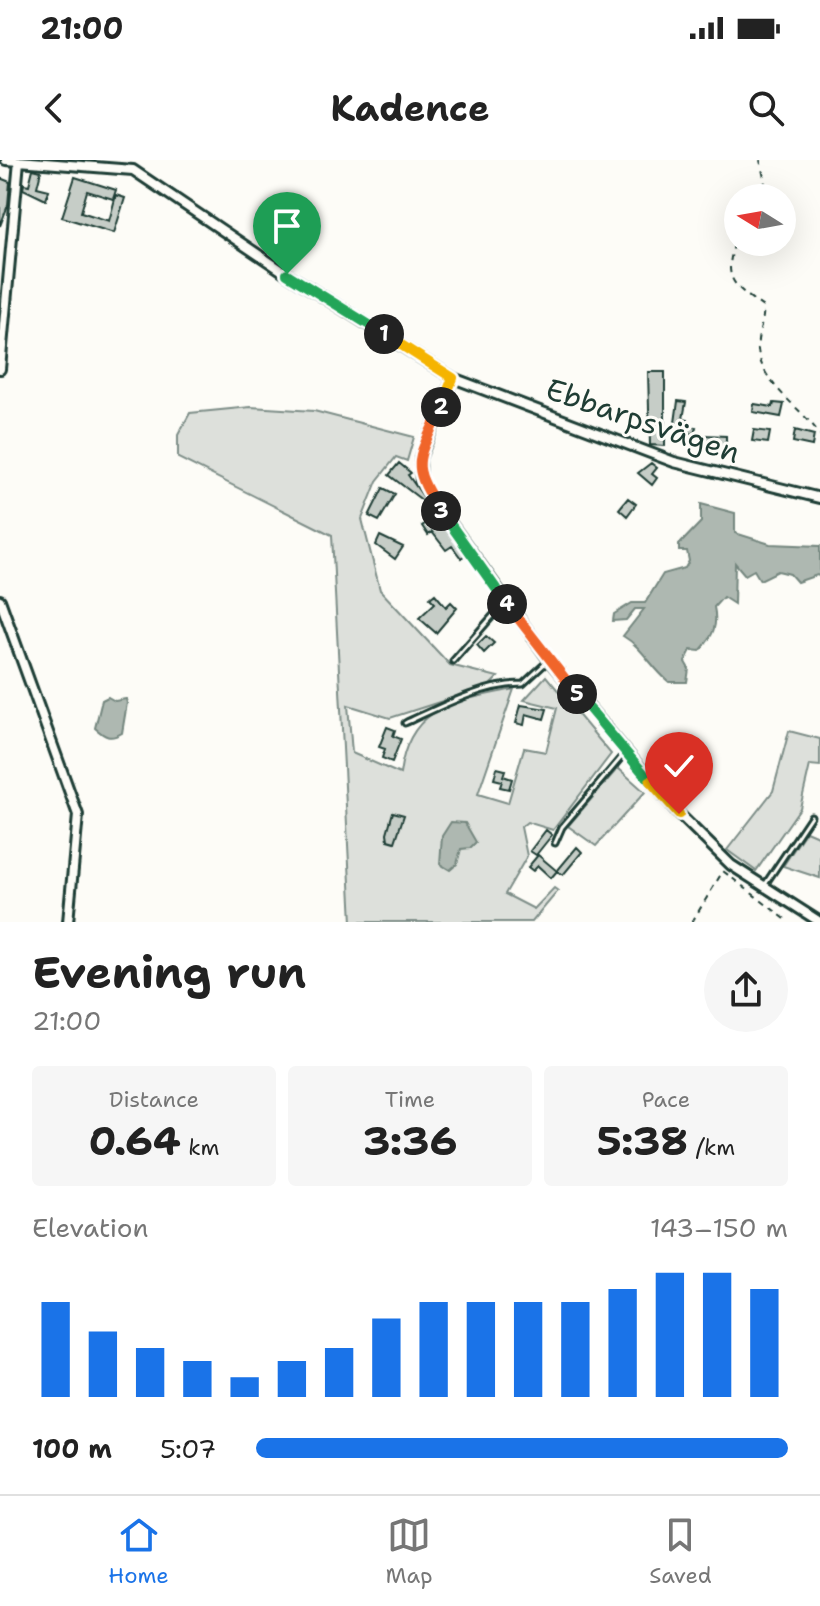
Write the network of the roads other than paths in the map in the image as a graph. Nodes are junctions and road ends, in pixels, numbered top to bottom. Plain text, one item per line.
1 (6, 160) edge
2 (136, 160) edge
3 (19, 161) edge
4 (91, 162) edge
5 (133, 170) junction
6 (0, 369) edge
7 (453, 378) junction
8 (820, 498) edge
9 (0, 600) edge
10 (505, 602) junction
11 (549, 660) junction
12 (453, 661) dead end
13 (405, 723) dead end
14 (625, 753) junction
15 (811, 816) dead end
16 (555, 843) dead end
17 (763, 887) junction
18 (68, 922) edge
19 (820, 922) edge

1 - 3 street
2 - 5 street
3 - 4 street
3 - 6 street
4 - 5 street
5 - 7 street, Ebbarpsvägen
7 - 8 street, Ebbarpsvägen
7 - 10 street
9 - 18 street
10 - 11 street
10 - 12 lane
11 - 13 lane
11 - 14 street
14 - 16 lane
14 - 17 street
15 - 17 lane
17 - 19 street

